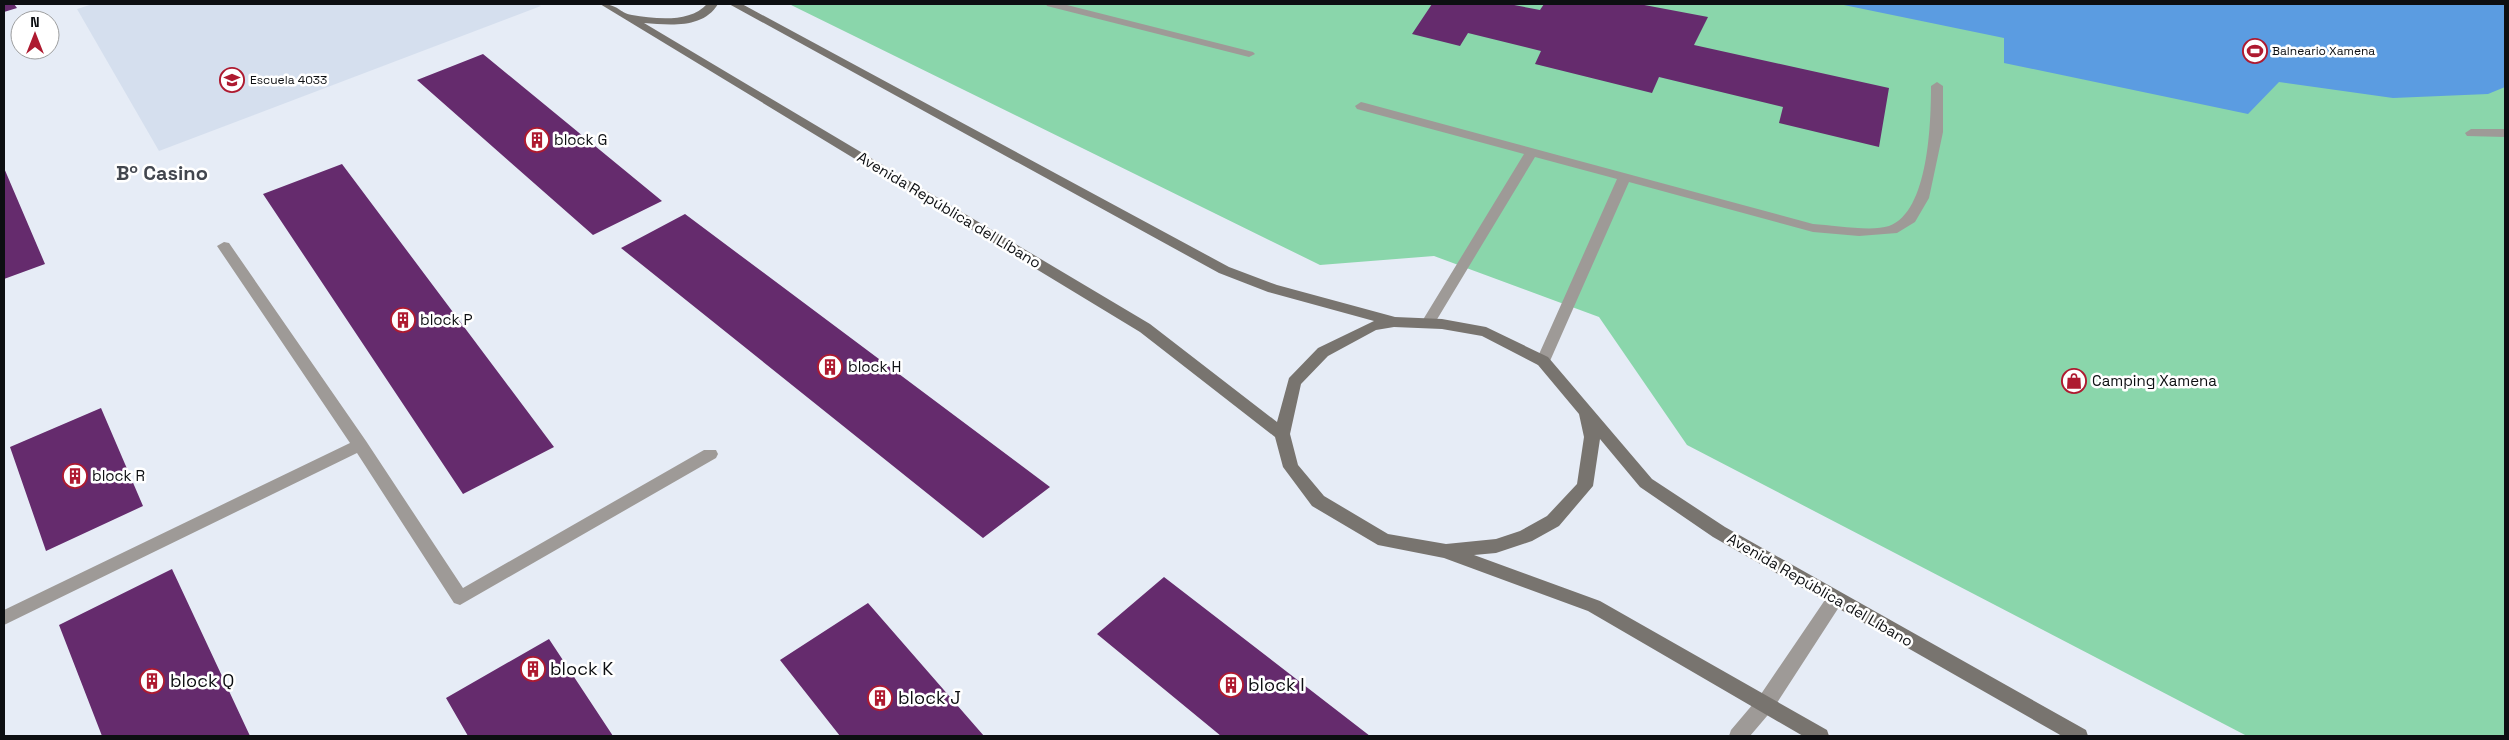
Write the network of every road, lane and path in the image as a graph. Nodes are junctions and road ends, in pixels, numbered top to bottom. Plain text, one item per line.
1 (605, 4) edge
2 (714, 4) edge
3 (734, 4) edge
4 (1050, 4) edge
5 (626, 16) junction
6 (1249, 54) dead end
7 (1937, 86) dead end
8 (1361, 106) dead end
9 (2470, 133) dead end
10 (2505, 134) edge
11 (1532, 152) junction
12 (1624, 178) junction
13 (224, 246) dead end
14 (1394, 322) junction
15 (1428, 323) junction
16 (1543, 361) junction
17 (1586, 412) junction
18 (1282, 434) junction
19 (360, 445) junction
20 (710, 454) dead end
21 (1445, 551) junction
22 (1835, 599) junction
23 (4, 618) edge
24 (1766, 703) junction
25 (1738, 736) edge
26 (1820, 736) edge
27 (2079, 736) edge

1 - 5 street, Avenida República del Líbano
2 - 5 street
3 - 14 street
4 - 6 street
5 - 18 street, Avenida República del Líbano
7 - 12 street
8 - 11 street
9 - 10 street
11 - 12 street
11 - 15 street
12 - 16 street
13 - 19 street
14 - 15 street
14 - 18 street
15 - 16 street
16 - 17 street, Avenida República del Líbano
17 - 21 street
17 - 22 street, Avenida República del Líbano
18 - 21 street
19 - 20 street
19 - 23 street
21 - 24 street
22 - 24 street
22 - 27 street, Avenida República del Líbano
24 - 25 street
24 - 26 street

